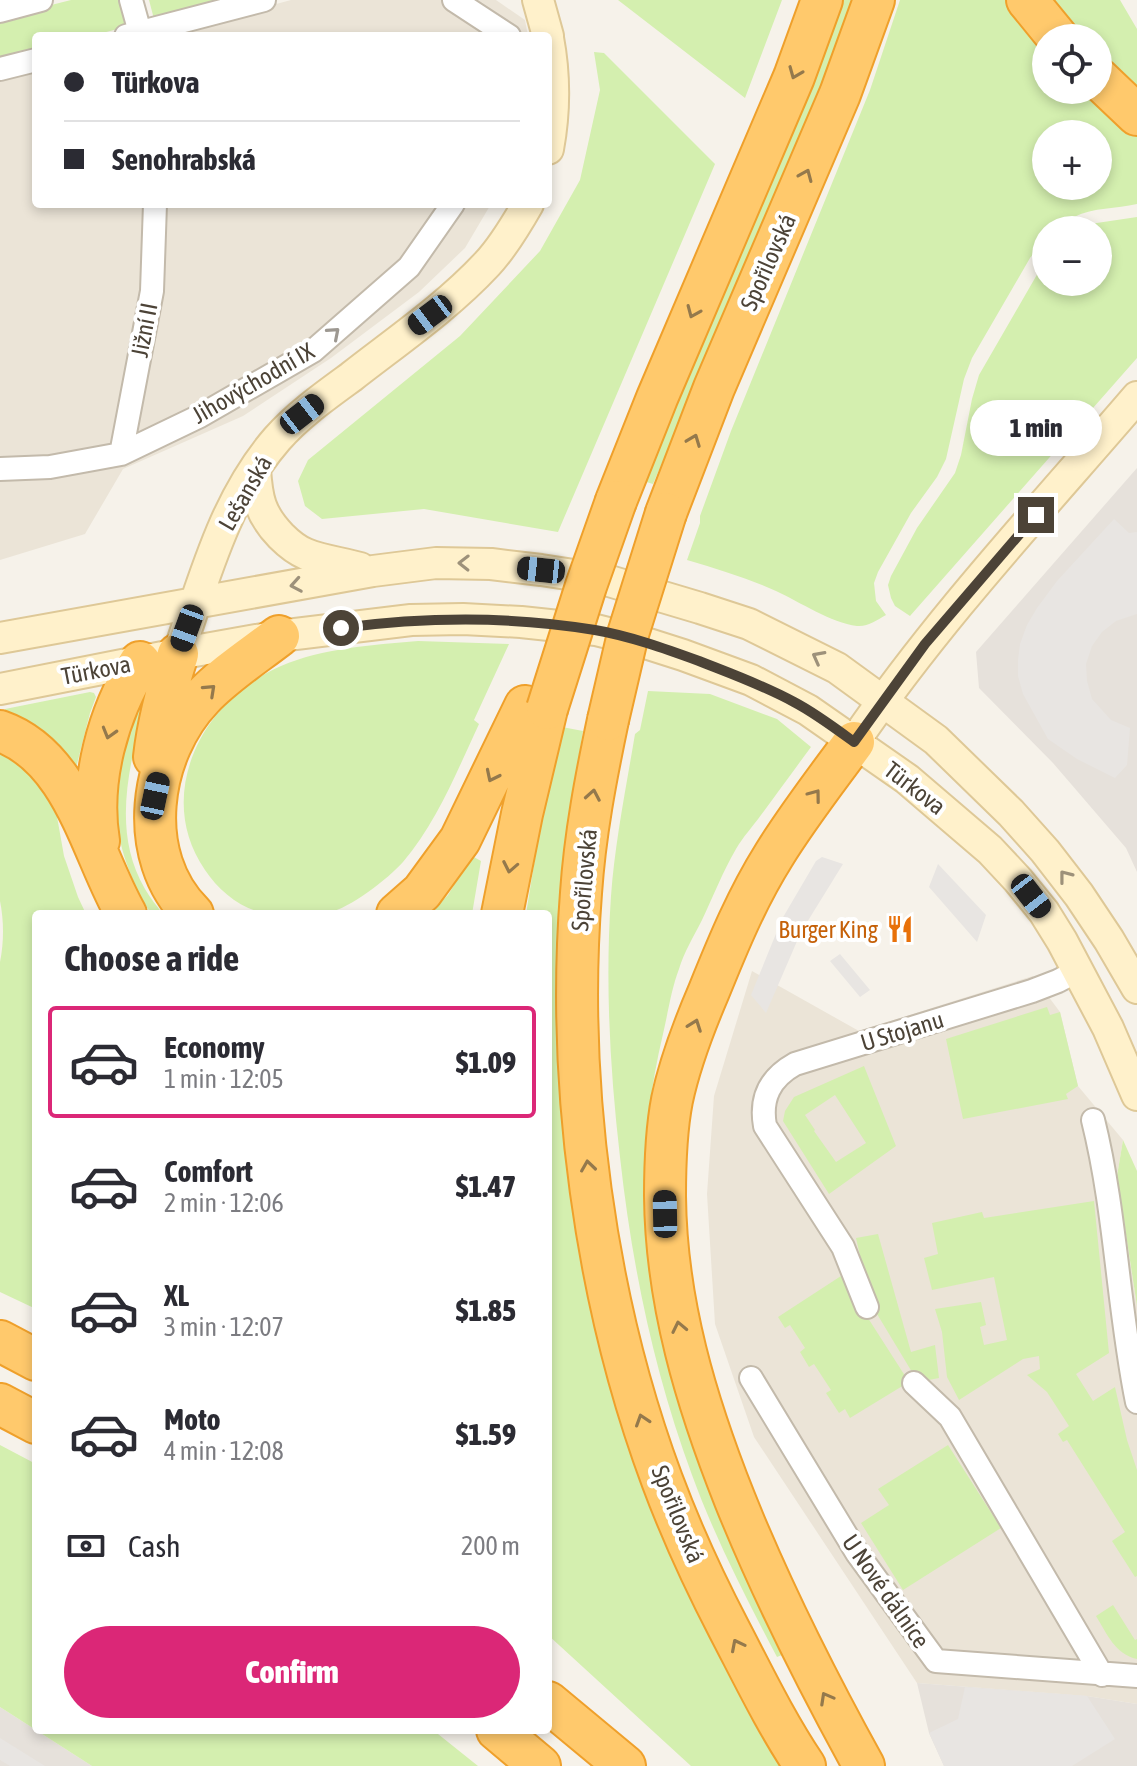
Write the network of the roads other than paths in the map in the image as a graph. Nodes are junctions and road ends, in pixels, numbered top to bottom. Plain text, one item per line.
1 (41, 0) edge
2 (131, 0) edge
3 (264, 0) edge
4 (454, 0) edge
5 (538, 0) edge
6 (822, 0) edge
7 (874, 0) edge
8 (1027, 0) edge
9 (0, 11) edge
10 (1047, 24) edge
11 (136, 32) edge
12 (147, 32) edge
13 (503, 32) edge
14 (547, 32) edge
15 (32, 61) edge
16 (552, 68) edge
17 (0, 69) edge
18 (1112, 91) edge
19 (1137, 115) edge
20 (552, 127) edge
21 (155, 208) edge
22 (450, 208) edge
23 (526, 208) edge
24 (1137, 397) edge
25 (121, 454) junction
26 (0, 469) edge
27 (255, 469) junction
28 (373, 571) junction
29 (196, 603) junction
30 (279, 636) junction
31 (0, 638) edge
32 (159, 658) junction
33 (0, 689) edge
34 (883, 700) junction
35 (536, 707) junction
36 (0, 731) edge
37 (854, 742) junction
38 (155, 808) junction
39 (107, 876) junction
40 (124, 910) edge
41 (190, 910) edge
42 (402, 910) edge
43 (503, 910) edge
44 (1079, 970) junction
45 (1137, 988) edge
46 (1137, 1095) edge
47 (1093, 1120) dead end
48 (867, 1307) dead end
49 (0, 1341) edge
50 (32, 1358) edge
51 (751, 1378) dead end
52 (914, 1383) dead end
53 (1137, 1402) edge
54 (0, 1404) edge
55 (32, 1421) edge
56 (1102, 1675) junction
57 (1137, 1676) edge
58 (552, 1732) edge
59 (532, 1734) edge
60 (804, 1765) edge
61 (542, 1766) edge
62 (625, 1766) edge
63 (864, 1766) edge

1 - 9 street
2 - 11 street
3 - 12 street
4 - 13 street
5 - 14 main road
6 -> 35 highway, Spořilovská, bridge
60 -> 7 highway, Spořilovská, bridge
8 - 10 highway
15 - 17 street
16 - 20 main road
18 - 19 highway
21 - 25 street, Jižní II
25 -> 22 street, Jihovýchodní IX
23 - 27 main road, Lešanská
24 - 34 main road
25 - 26 street, Jihovýchodní IX
27 - 28 main road
27 - 29 main road, Lešanská
28 -> 29 main road, Türkova
34 -> 28 main road, Türkova
29 - 31 main road, Türkova
29 - 32 main road
30 - 32 main road, Türkova
30 - 37 main road, Türkova
38 -> 30 highway
32 - 33 main road, Türkova
32 - 38 highway
32 -> 39 highway
34 - 37 main road
45 -> 34 main road, Türkova
35 -> 42 highway
35 -> 43 highway
36 - 39 highway
37 - 44 main road, Türkova
63 -> 37 highway
38 - 41 highway
39 - 40 highway
44 - 46 main road, Türkova
44 - 48 street, U Stojanu
47 - 53 street
49 - 50 highway
51 - 56 street, U Nové dálnice
52 - 56 street
54 - 55 highway
56 - 57 street, U Nové dálnice
58 - 62 highway
59 - 61 highway

